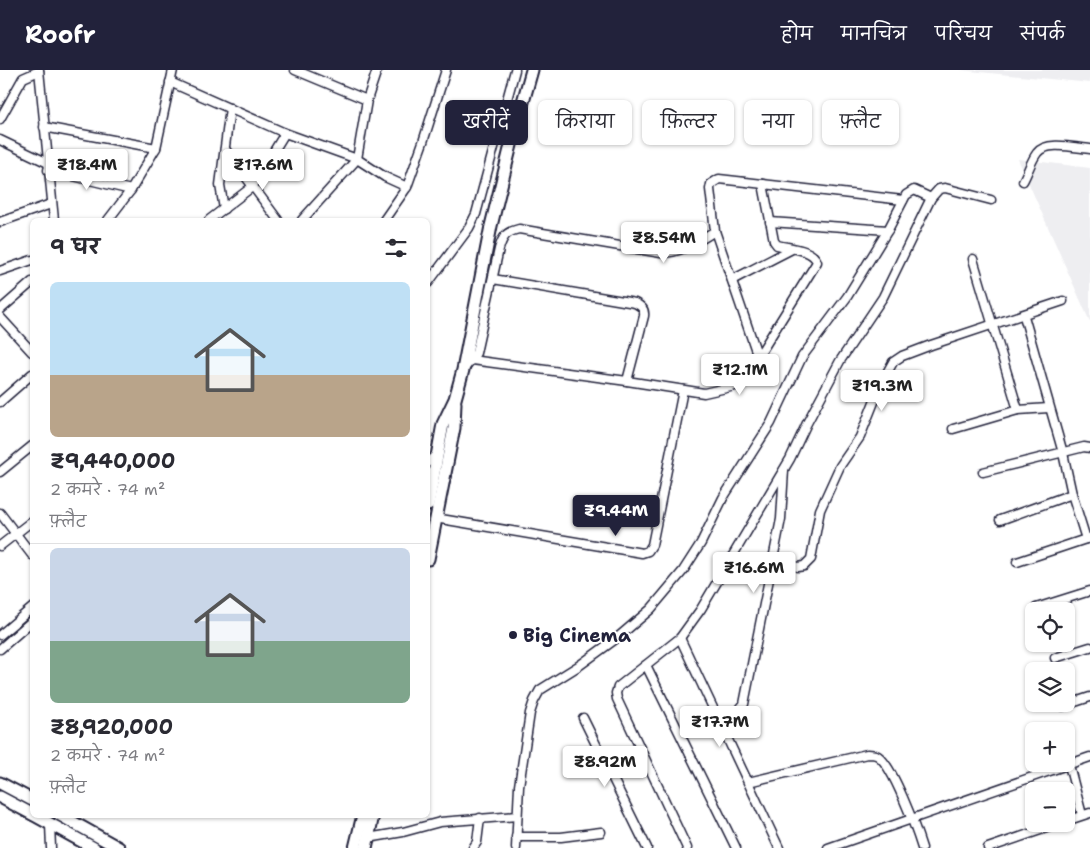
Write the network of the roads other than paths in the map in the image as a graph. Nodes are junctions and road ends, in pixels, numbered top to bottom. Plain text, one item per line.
1 (39, 70) edge
2 (173, 70) edge
3 (294, 70) edge
4 (377, 70) edge
5 (446, 70) edge
6 (515, 70) edge
7 (532, 70) edge
8 (170, 82) junction
9 (367, 100) junction
10 (230, 108) junction
11 (0, 119) edge
12 (44, 127) junction
13 (285, 133) junction
14 (0, 140) edge
15 (156, 148) junction
16 (225, 149) junction
17 (1090, 149) edge
18 (357, 159) junction
19 (48, 167) junction
20 (1024, 181) dead end
21 (762, 184) junction
22 (407, 186) junction
23 (252, 187) junction
24 (131, 190) junction
25 (930, 198) junction
26 (903, 200) junction
27 (991, 200) dead end
28 (52, 204) junction
29 (224, 209) junction
30 (54, 218) edge
31 (110, 218) edge
32 (212, 218) edge
33 (276, 218) edge
34 (304, 218) edge
35 (385, 218) edge
36 (0, 222) edge
37 (770, 222) junction
38 (888, 230) junction
39 (715, 231) junction
40 (792, 249) junction
41 (973, 259) dead end
42 (30, 261) edge
43 (0, 271) edge
44 (430, 279) edge
45 (493, 279) junction
46 (732, 280) junction
47 (30, 284) edge
48 (1063, 302) dead end
49 (0, 310) edge
50 (1024, 316) junction
51 (0, 317) edge
52 (992, 325) junction
53 (30, 350) edge
54 (758, 357) junction
55 (472, 360) junction
56 (463, 370) junction
57 (30, 376) edge
58 (627, 381) junction
59 (683, 390) junction
60 (455, 399) junction
61 (0, 402) edge
62 (1050, 408) junction
63 (1018, 410) junction
64 (953, 429) dead end
65 (30, 448) edge
66 (1090, 448) edge
67 (438, 453) junction
68 (1063, 453) junction
69 (430, 460) edge
70 (784, 468) junction
71 (0, 472) edge
72 (983, 472) dead end
73 (1072, 494) junction
74 (430, 495) edge
75 (0, 513) edge
76 (435, 518) junction
77 (1000, 520) dead end
78 (30, 523) edge
79 (16, 534) junction
80 (1088, 539) edge
81 (0, 546) edge
82 (430, 547) edge
83 (30, 552) edge
84 (772, 561) junction
85 (1017, 562) dead end
86 (1090, 591) edge
87 (1055, 602) edge
88 (30, 610) edge
89 (30, 623) edge
90 (0, 635) edge
91 (680, 638) junction
92 (1090, 646) edge
93 (0, 649) edge
94 (1055, 658) dead end
95 (646, 665) junction
96 (1090, 697) edge
97 (1075, 702) edge
98 (583, 718) dead end
99 (719, 720) junction
100 (1090, 757) edge
101 (1075, 762) edge
102 (1046, 772) edge
103 (1072, 772) edge
104 (748, 782) junction
105 (0, 783) edge
106 (0, 797) edge
107 (30, 799) edge
108 (30, 813) edge
109 (1086, 814) edge
110 (517, 816) junction
111 (39, 818) edge
112 (65, 818) edge
113 (362, 818) edge
114 (371, 818) edge
115 (480, 818) junction
116 (912, 818) junction
117 (50, 824) junction
118 (601, 832) dead end
119 (1035, 832) edge
120 (516, 837) junction
121 (367, 843) edge
122 (51, 848) edge
123 (94, 848) edge
124 (119, 848) edge
125 (355, 848) edge
126 (473, 848) edge
127 (516, 848) edge
128 (647, 848) edge
129 (687, 848) edge
130 (736, 848) edge
131 (779, 848) edge
132 (828, 848) edge
133 (922, 848) edge
134 (988, 848) edge

1 - 11 street
1 - 12 street
2 - 8 street
3 - 9 street
4 - 9 street
5 - 22 street
6 - 44 street
7 - 56 main road
8 - 10 street
8 - 15 street
9 - 18 street
10 - 13 street
10 - 16 street
12 - 15 street
12 - 19 street
13 - 18 street
13 - 23 street
14 - 19 street
15 - 24 street
16 - 23 street
16 - 29 street
17 - 20 street
18 - 22 street
18 - 34 street
19 - 24 street
19 - 28 street
21 - 26 street
21 - 37 street
21 - 39 street
22 - 35 street
23 - 29 street
23 - 33 street
24 - 31 street
25 - 26 street
25 - 27 street
25 - 70 street
26 - 38 street
28 - 30 street
28 - 36 street
29 - 32 street
37 - 38 street
37 - 40 street
38 - 110 street
39 - 45 street
39 - 46 street
40 - 46 street
40 - 54 street
41 - 52 street
42 - 43 street
45 - 55 street
45 - 58 street
46 - 54 street
47 - 49 street
48 - 50 street
50 - 52 street
50 - 62 street
51 - 53 street
52 - 63 street
52 - 84 street
54 - 59 street
55 - 56 street
55 - 58 street
56 - 60 main road
57 - 61 street
58 - 59 street
59 - 76 street
60 - 67 main road
60 - 76 main road
62 - 63 street
62 - 68 street
63 - 64 street
65 - 71 street
66 - 68 street
67 - 69 street
67 - 74 main road
68 - 72 street
68 - 73 street
70 - 84 street
70 - 91 street
73 - 77 street
73 - 80 street
75 - 79 street
76 - 82 main road
78 - 79 street
79 - 81 street
79 - 83 street
80 - 85 street
84 - 99 street
86 - 87 street
88 - 90 street
89 - 93 street
91 - 95 street
91 - 99 street
92 - 94 street
95 - 129 street
95 - 130 street
96 - 97 street
98 - 128 street
99 - 104 street
100 - 101 street
102 - 116 street
103 - 109 street
104 - 116 street
104 - 131 street
105 - 107 main road
106 - 108 main road
110 - 115 street
110 - 120 street
111 - 117 main road
112 - 124 main road
113 - 125 main road
114 - 121 main road
115 - 121 street
115 - 126 street
116 - 132 street
116 - 133 street
117 - 122 street
117 - 123 main road
118 - 120 street
119 - 134 street
120 - 127 street

